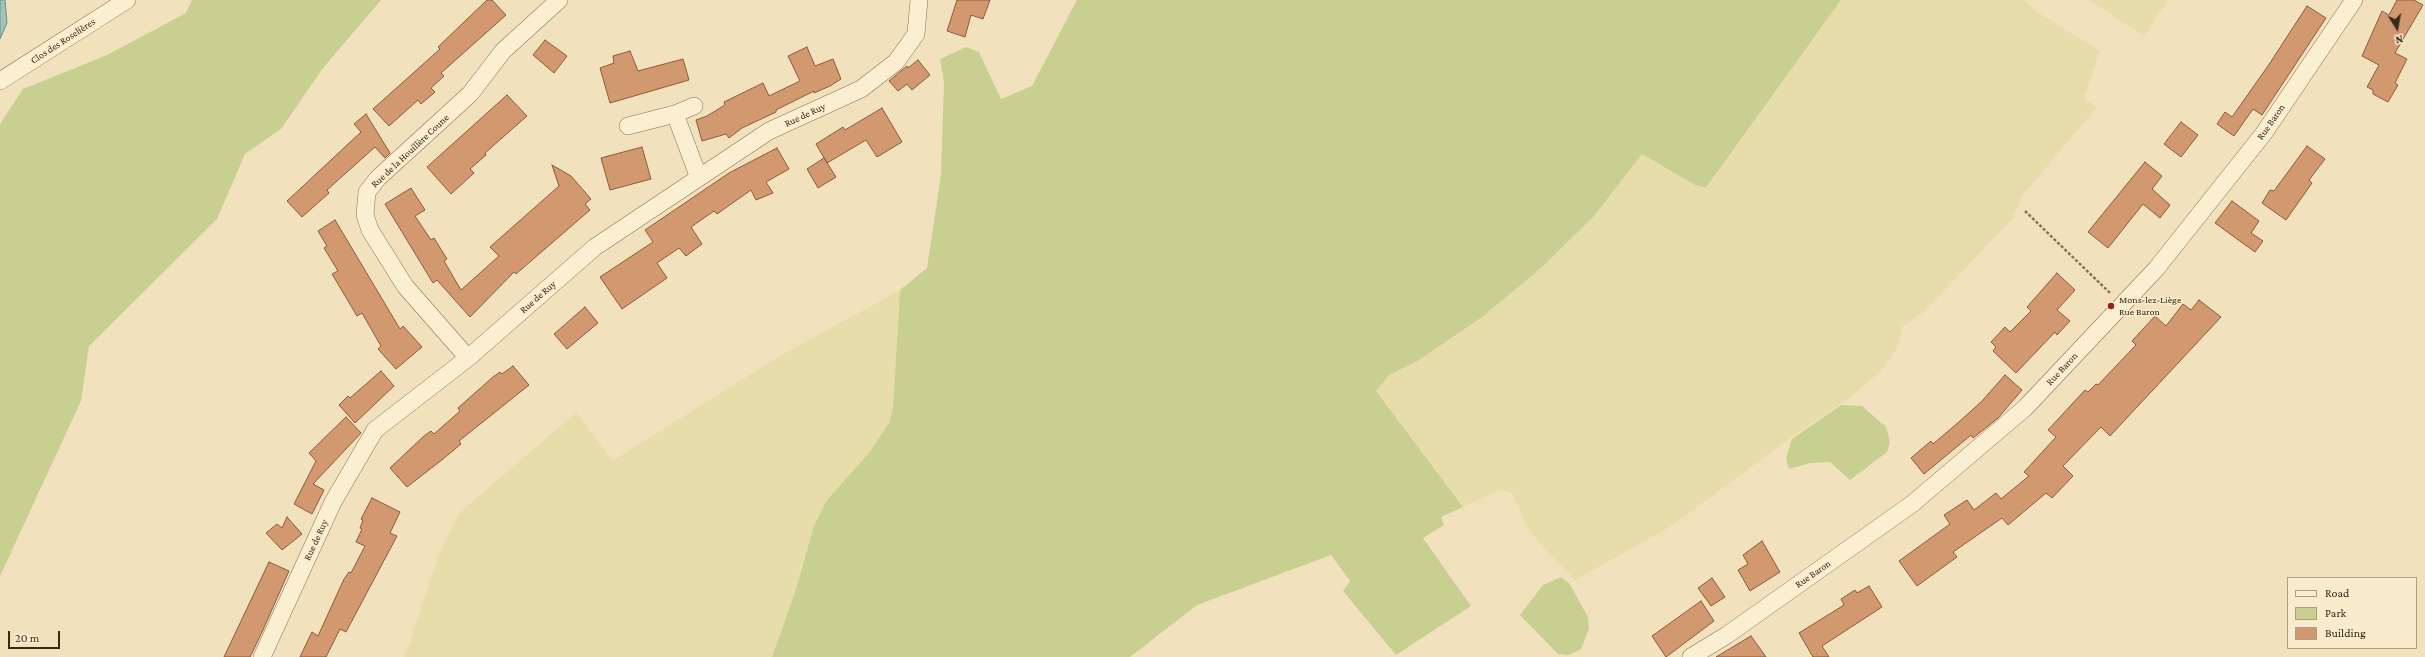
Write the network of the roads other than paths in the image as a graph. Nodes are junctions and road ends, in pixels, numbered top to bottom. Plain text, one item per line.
1 (127, 0) edge
2 (559, 0) edge
3 (919, 0) edge
4 (2354, 0) edge
5 (0, 81) edge
6 (694, 106) dead end
7 (675, 114) junction
8 (628, 126) dead end
9 (699, 178) junction
10 (468, 358) junction
11 (262, 657) edge
12 (1691, 657) edge

1 - 5 street, Clos des Roselières
2 - 10 street, Rue de la Houillère Coune
3 - 9 street, Rue de Ruy
4 - 12 street, Rue Baron
6 - 7 street
7 - 8 street
7 - 9 street
9 - 10 street, Rue de Ruy
10 - 11 street, Rue de Ruy

